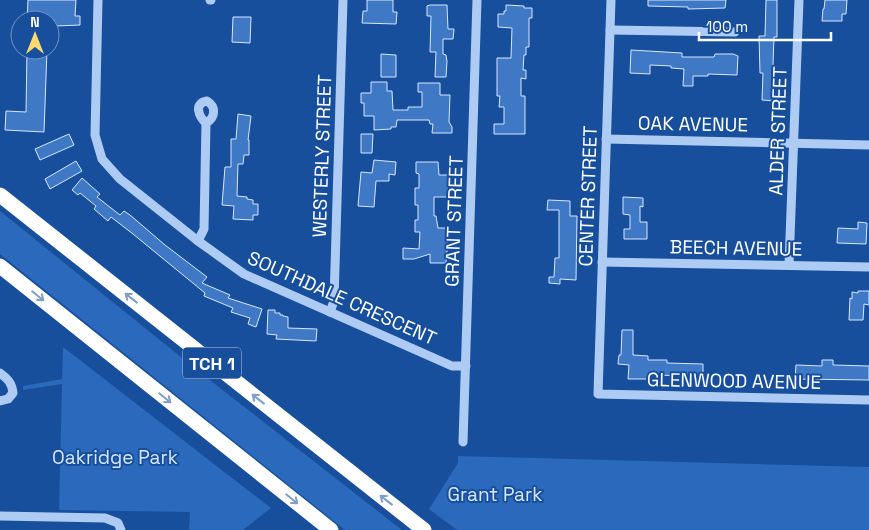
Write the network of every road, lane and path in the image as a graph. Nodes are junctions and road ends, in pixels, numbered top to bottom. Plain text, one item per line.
1 (98, 0) edge
2 (343, 0) edge
3 (477, 0) edge
4 (611, 0) edge
5 (799, 0) edge
6 (610, 30) junction
7 (735, 32) dead end
8 (206, 123) dead end
9 (606, 138) junction
10 (794, 142) junction
11 (869, 145) edge
12 (0, 196) edge
13 (198, 241) junction
14 (602, 262) junction
15 (789, 264) junction
16 (0, 266) edge
17 (869, 266) edge
18 (330, 312) junction
19 (466, 366) junction
20 (0, 373) edge
21 (598, 394) joint
22 (869, 400) edge
23 (0, 401) edge
24 (462, 442) dead end
25 (0, 516) edge
26 (121, 530) edge
27 (331, 530) edge
28 (424, 530) edge

1 - 13 street, SOUTHDALE CRESCENT
2 - 18 street, WESTERLY STREET
3 - 19 street, GRANT STREET
4 - 6 street, CENTER STREET
5 - 10 street, ALDER STREET
6 - 7 street
6 - 9 street, CENTER STREET
8 - 13 street
9 - 10 street, OAK AVENUE
9 - 14 street, CENTER STREET
10 - 11 street, OAK AVENUE
10 - 15 street, ALDER STREET
28 -> 12 highway, TCH 1
13 - 18 street, SOUTHDALE CRESCENT
14 - 15 street, BEECH AVENUE
14 - 21 street, CENTER STREET
15 - 17 street, BEECH AVENUE
16 -> 27 highway, TCH 1
18 - 19 street, SOUTHDALE CRESCENT
19 - 24 street, GRANT STREET
20 - 23 street
21 - 22 street, GLENWOOD AVENUE
25 - 26 street

